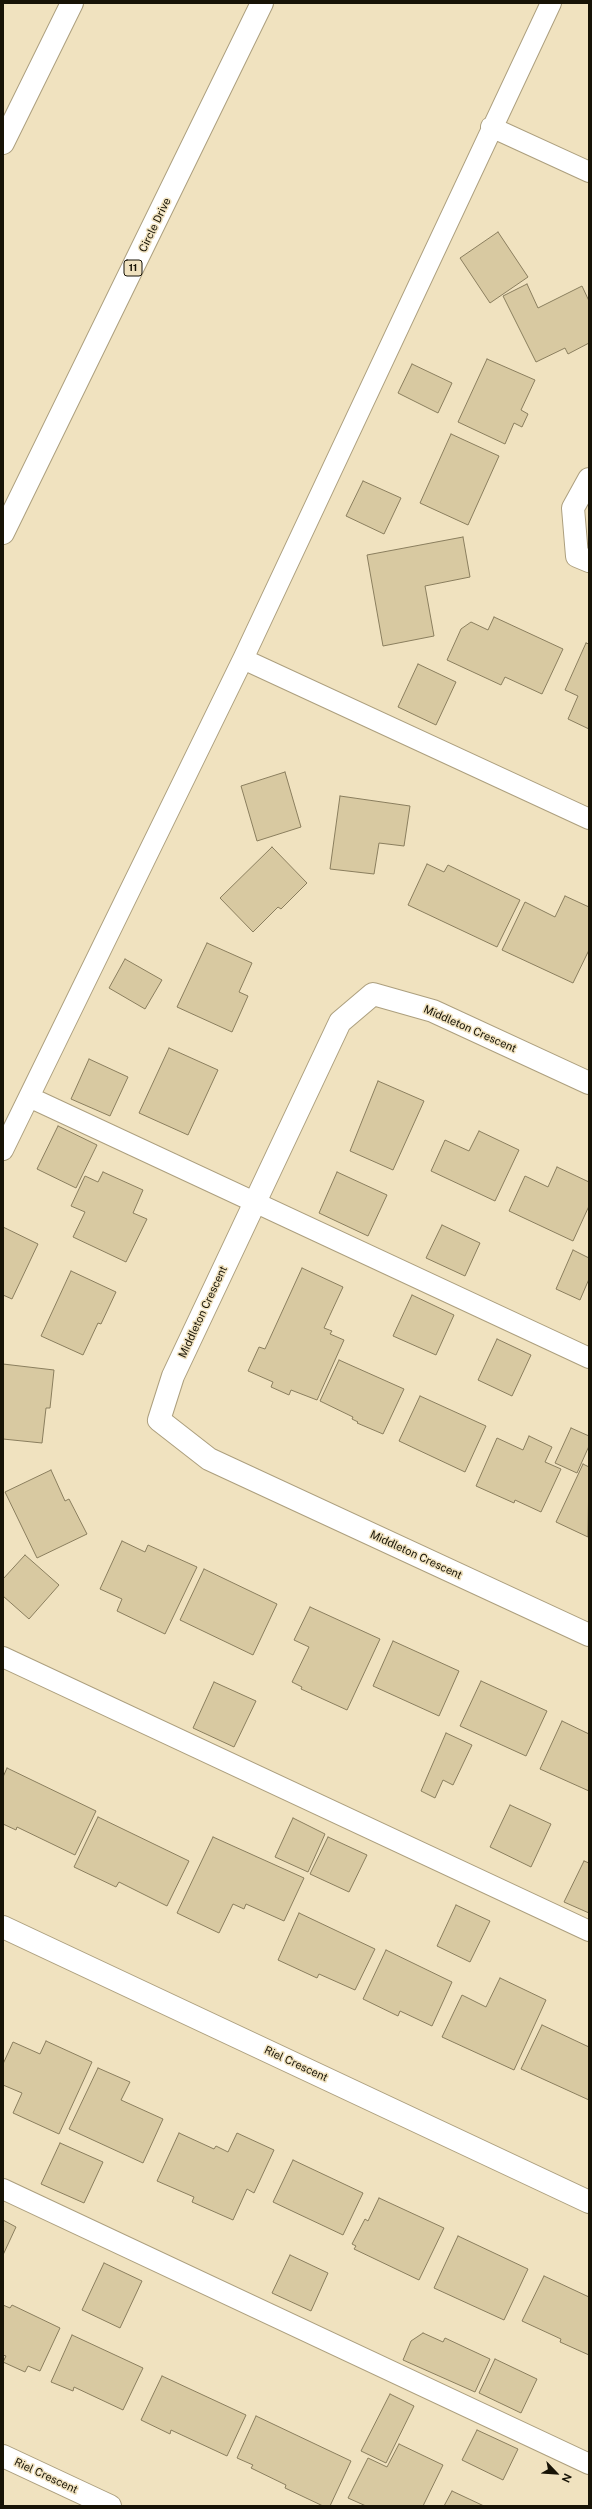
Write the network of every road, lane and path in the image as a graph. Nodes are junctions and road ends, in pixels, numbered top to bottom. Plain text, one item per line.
1 (72, 3) edge
2 (262, 3) edge
3 (551, 3) edge
4 (491, 127) junction
5 (3, 143) edge
6 (589, 172) edge
7 (589, 479) edge
8 (3, 532) edge
9 (589, 561) edge
10 (243, 659) junction
11 (589, 819) edge
12 (589, 1083) edge
13 (29, 1097) junction
14 (3, 1150) edge
15 (256, 1202) junction
16 (589, 1358) edge
17 (589, 1635) edge
18 (3, 1657) edge
19 (3, 1927) edge
20 (589, 1931) edge
21 (3, 2189) edge
22 (589, 2202) edge
23 (3, 2456) edge
24 (589, 2464) edge
25 (110, 2506) edge

1 - 5 main road
2 - 8 main road, Circle Drive / 11
3 - 4 lane
4 - 6 lane
4 - 10 lane
7 - 9 main road
10 - 11 lane
10 - 13 lane
12 - 15 main road, Middleton Crescent
13 - 14 lane
13 - 15 lane
15 - 16 lane
15 - 17 main road, Middleton Crescent
18 - 20 lane
19 - 22 main road, Riel Crescent
21 - 24 lane
23 - 25 main road, Riel Crescent

